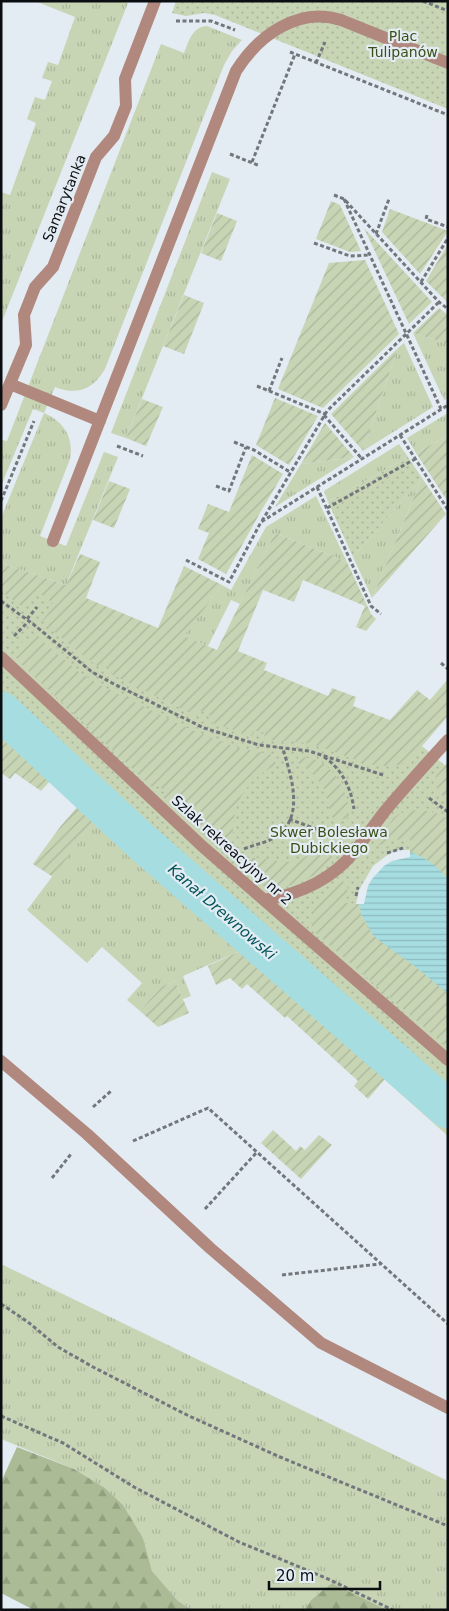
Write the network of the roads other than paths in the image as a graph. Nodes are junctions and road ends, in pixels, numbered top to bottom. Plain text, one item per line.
1 (155, 1) edge
2 (448, 63) edge
3 (10, 384) junction
4 (1, 405) edge
5 (100, 421) junction
6 (53, 541) dead end
7 (1, 657) edge
8 (448, 740) edge
9 (264, 900) junction
10 (448, 1060) edge
11 (1, 1061) edge
12 (448, 1408) edge

1 - 3 street, Samarytanka
2 - 5 street
3 - 4 street, Samarytanka
3 - 5 street
5 - 6 street
7 - 9 street, Szlak rekreacyjny nr 2
8 - 9 street
9 - 10 street, Szlak rekreacyjny nr 2
11 - 12 street

